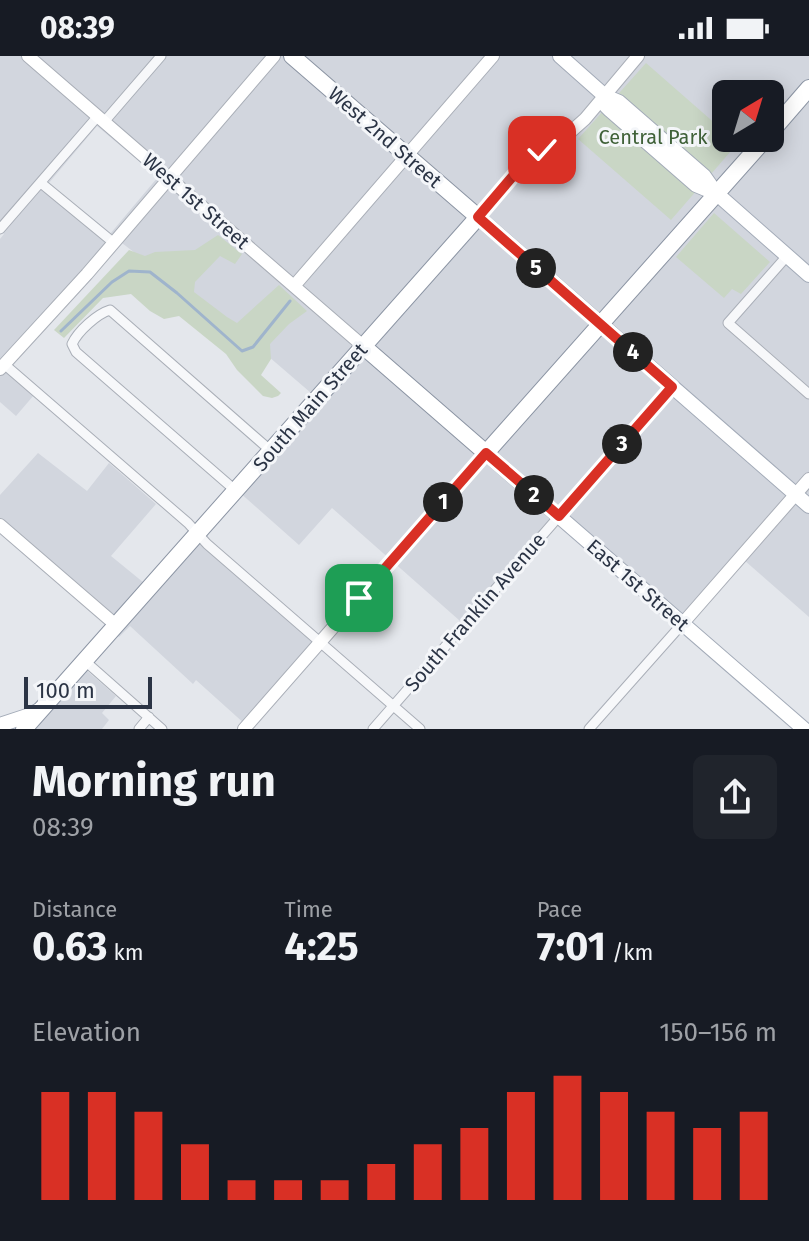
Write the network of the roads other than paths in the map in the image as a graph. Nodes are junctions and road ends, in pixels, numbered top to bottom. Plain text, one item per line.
1 (28, 56) edge
2 (161, 56) edge
3 (274, 56) edge
4 (292, 56) edge
5 (493, 56) edge
6 (560, 56) edge
7 (638, 56) edge
8 (809, 88) edge
9 (605, 96) junction
10 (784, 117) edge
11 (101, 119) junction
12 (753, 152) edge
13 (406, 155) junction
14 (169, 178) junction
15 (41, 183) junction
16 (716, 193) junction
17 (478, 217) junction
18 (0, 229) edge
19 (114, 243) junction
20 (787, 256) junction
21 (809, 275) edge
22 (294, 286) junction
23 (601, 325) junction
24 (363, 346) junction
25 (2, 366) edge
26 (672, 387) junction
27 (809, 394) edge
28 (271, 451) junction
29 (486, 453) junction
30 (809, 479) edge
31 (236, 491) junction
32 (796, 494) junction
33 (809, 506) edge
34 (559, 516) junction
35 (0, 525) edge
36 (198, 534) junction
37 (683, 623) junction
38 (117, 626) junction
39 (320, 642) junction
40 (85, 661) junction
41 (393, 705) junction
42 (149, 717) junction
43 (34, 722) edge
44 (0, 725) edge
45 (139, 729) edge
46 (162, 729) edge
47 (244, 729) edge
48 (373, 729) edge
49 (420, 729) edge
50 (589, 729) edge
51 (804, 729) edge

1 - 11 street, West 1st Street
2 - 11 street
3 - 14 street
4 - 13 highway, West 2nd Street
5 - 13 street
6 - 9 main road
7 - 9 street, South Main Street
8 - 10 highway
9 - 16 main road
9 - 17 street, South Main Street
11 - 14 street, West 1st Street
11 - 15 street
12 - 16 highway
13 - 17 highway, West 2nd Street
13 - 22 street
14 - 19 street
14 - 22 street, West 1st Street
15 - 18 street
15 - 19 street
16 - 20 main road
16 - 23 highway
17 - 23 main road
17 - 24 highway, South Main Street
19 - 25 street
20 - 21 main road
20 - 27 street
22 - 24 street, West 1st Street
23 - 26 main road
23 - 29 highway
24 - 28 highway, South Main Street
24 - 29 highway, East 1st Street
25 - 36 street
26 - 32 main road
26 - 34 street, South Franklin Avenue
28 - 31 highway, South Main Street
28 - 31 street
29 - 34 main road, East 1st Street
29 - 39 street
30 - 32 street
31 - 36 highway, South Main Street
32 - 33 main road
32 - 37 street
34 - 37 main road, East 1st Street
34 - 41 street, South Franklin Avenue
35 - 38 street
36 - 38 highway, South Main Street
36 - 39 street
37 - 50 street
37 - 51 main road, East 1st Street
38 - 40 highway, South Main Street
39 - 41 street
39 - 47 street
40 - 42 street
40 - 43 highway, South Main Street
41 - 48 street, South Franklin Avenue
41 - 49 street
42 - 45 street
42 - 46 street
43 - 44 main road

